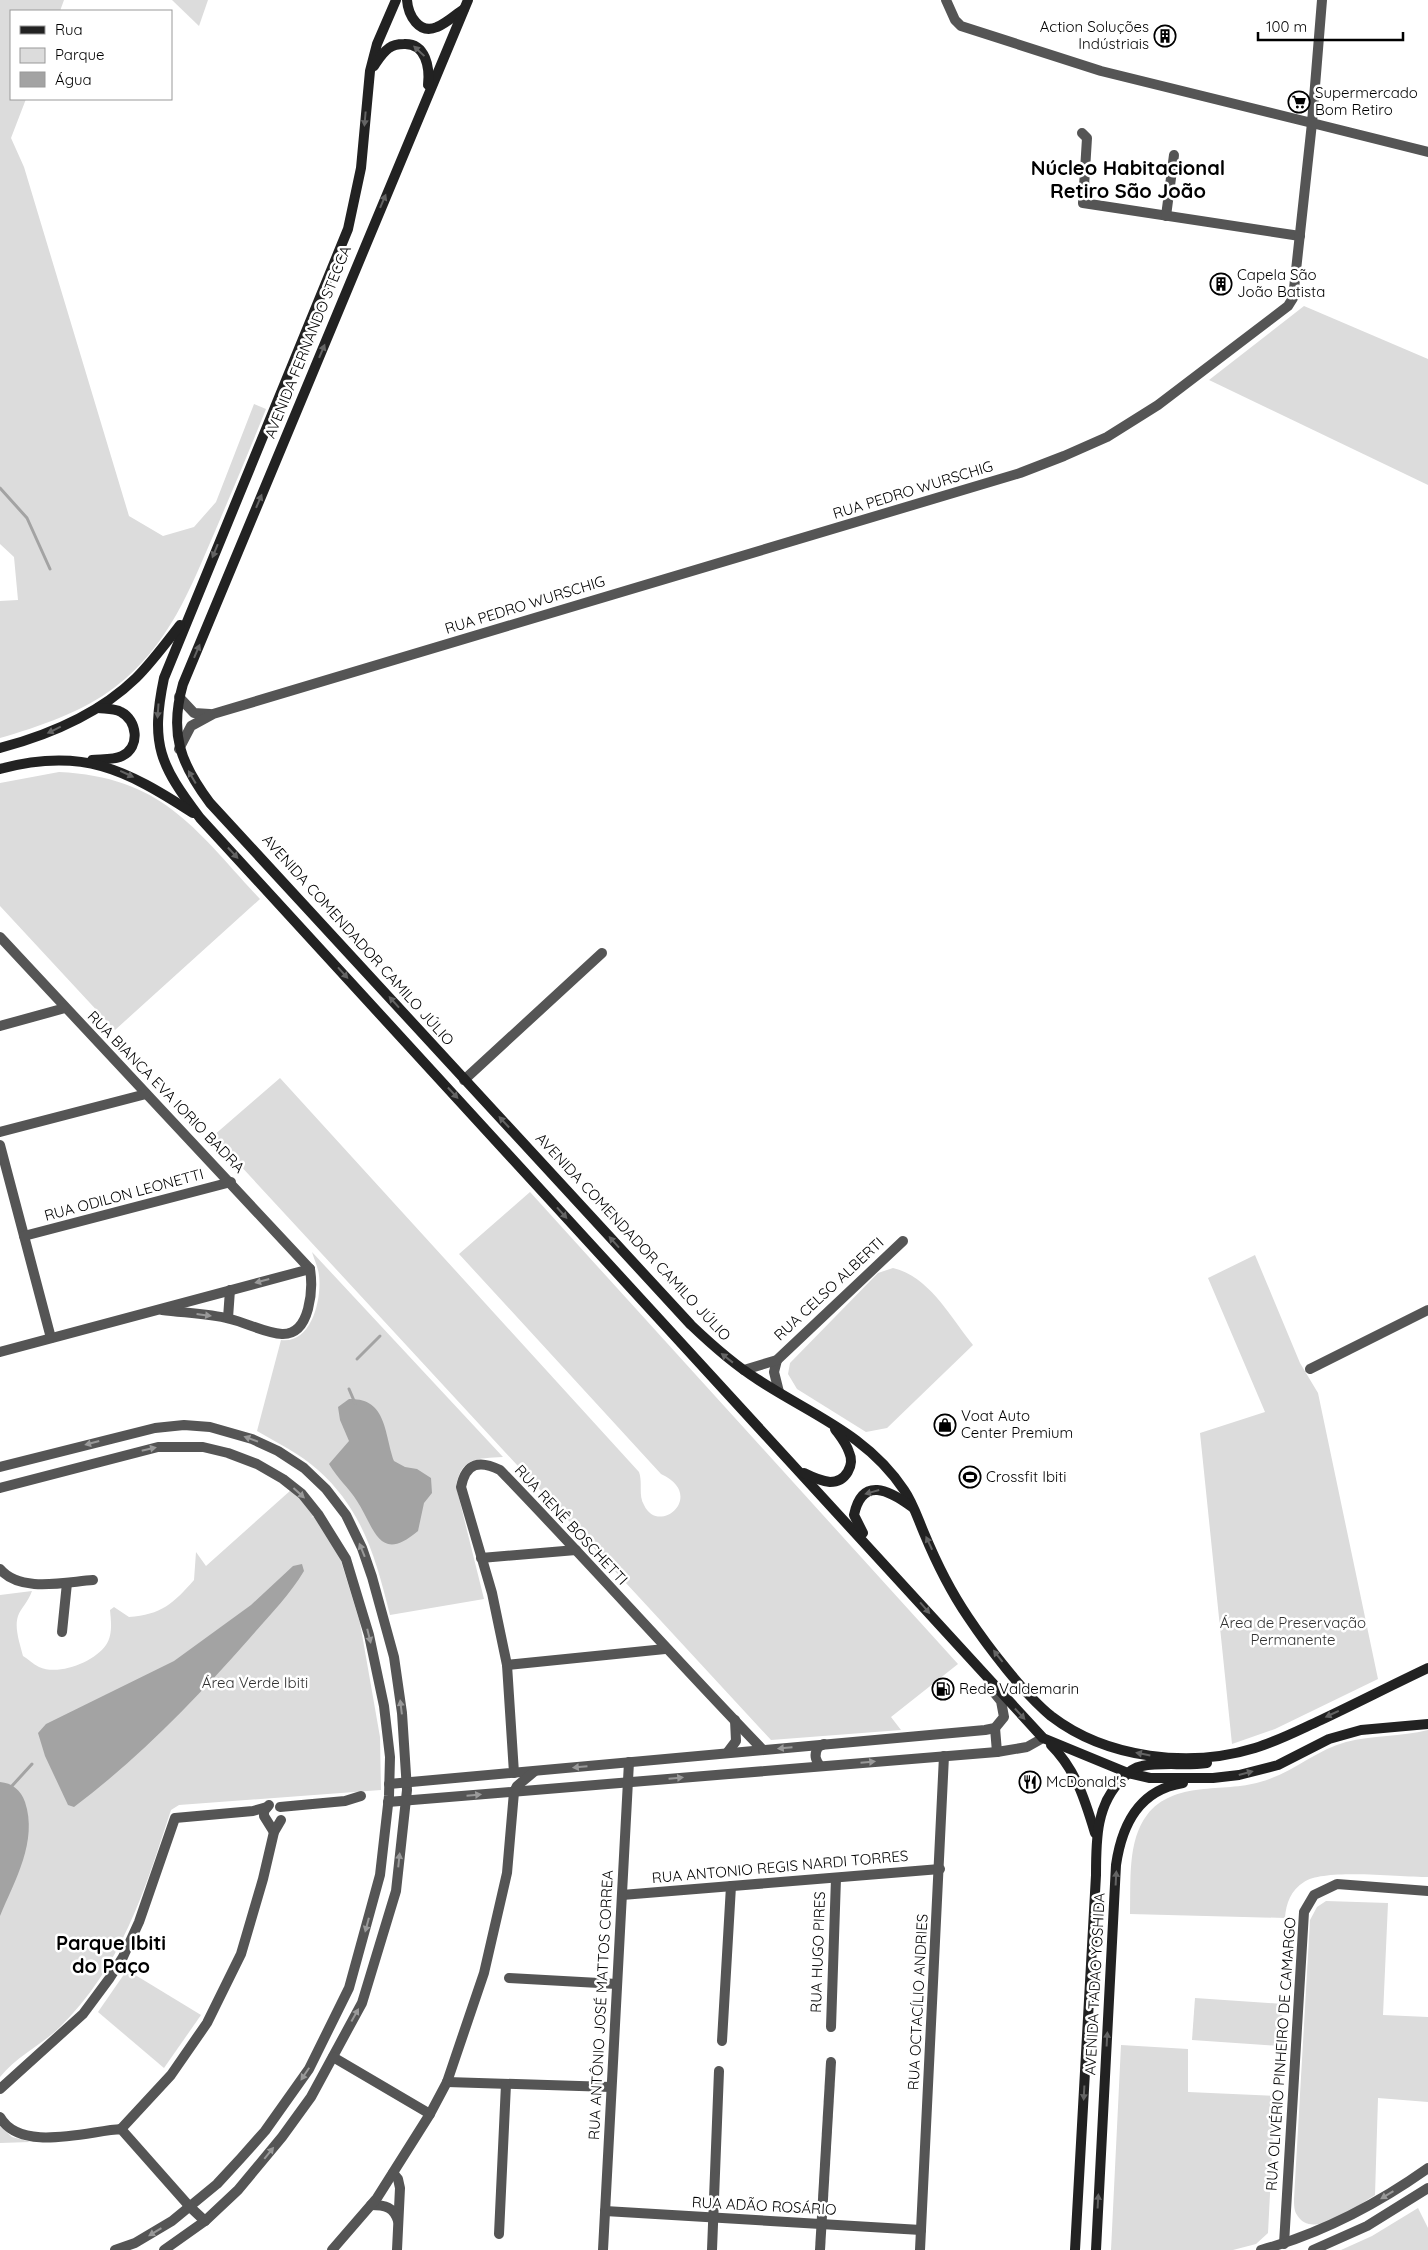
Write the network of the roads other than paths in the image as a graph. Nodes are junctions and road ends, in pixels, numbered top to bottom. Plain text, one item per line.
1 (396, 0) edge
2 (407, 0) edge
3 (946, 0) edge
4 (1322, 0) edge
5 (466, 4) edge
6 (370, 71) junction
7 (427, 96) junction
8 (1312, 123) junction
9 (1082, 133) dead end
10 (1428, 152) edge
11 (1174, 155) dead end
12 (1166, 216) junction
13 (1300, 236) junction
14 (188, 615) junction
15 (179, 697) junction
16 (98, 708) junction
17 (213, 714) junction
18 (0, 748) edge
19 (179, 749) junction
20 (81, 760) junction
21 (0, 769) edge
22 (200, 818) junction
23 (0, 937) edge
24 (602, 953) dead end
25 (65, 1008) junction
26 (0, 1026) edge
27 (464, 1080) junction
28 (146, 1094) junction
29 (0, 1132) edge
30 (0, 1145) edge
31 (231, 1182) junction
32 (24, 1236) junction
33 (903, 1241) dead end
34 (310, 1268) junction
35 (230, 1290) junction
36 (156, 1310) junction
37 (1428, 1310) edge
38 (228, 1318) junction
39 (51, 1338) junction
40 (0, 1352) edge
41 (777, 1360) junction
42 (1310, 1369) dead end
43 (744, 1370) junction
44 (779, 1392) junction
45 (829, 1420) junction
46 (0, 1467) edge
47 (798, 1471) junction
48 (0, 1488) edge
49 (914, 1509) junction
50 (563, 1536) junction
51 (576, 1550) junction
52 (552, 1551) junction
53 (481, 1558) junction
54 (0, 1569) edge
55 (893, 1572) junction
56 (93, 1580) dead end
57 (67, 1582) junction
58 (62, 1632) dead end
59 (652, 1634) junction
60 (665, 1648) junction
61 (634, 1652) junction
62 (507, 1665) junction
63 (975, 1665) junction
64 (1428, 1668) edge
65 (1428, 1676) edge
66 (1399, 1682) junction
67 (1428, 1717) edge
68 (734, 1720) junction
69 (1428, 1724) edge
70 (1388, 1726) junction
71 (995, 1728) junction
72 (1045, 1740) junction
73 (824, 1744) junction
74 (807, 1746) junction
75 (763, 1750) junction
76 (1249, 1750) junction
77 (997, 1752) junction
78 (727, 1753) junction
79 (405, 1756) junction
80 (944, 1756) junction
81 (390, 1757) junction
82 (629, 1762) junction
83 (820, 1766) junction
84 (804, 1768) junction
85 (535, 1771) junction
86 (514, 1773) junction
87 (1128, 1773) junction
88 (497, 1774) junction
89 (1213, 1778) junction
90 (628, 1782) junction
91 (407, 1783) junction
92 (389, 1784) junction
93 (514, 1792) junction
94 (361, 1796) dead end
95 (426, 1799) junction
96 (406, 1800) junction
97 (388, 1802) junction
98 (281, 1814) junction
99 (266, 1815) junction
100 (386, 1826) junction
101 (403, 1827) junction
102 (274, 1832) junction
103 (1096, 1834) junction
104 (940, 1870) junction
105 (836, 1878) junction
106 (731, 1886) junction
107 (1428, 1890) edge
108 (622, 1894) junction
109 (509, 1978) dead end
110 (617, 1984) junction
111 (831, 2027) dead end
112 (722, 2042) dead end
113 (333, 2057) junction
114 (831, 2062) dead end
115 (719, 2072) dead end
116 (446, 2082) junction
117 (506, 2084) junction
118 (611, 2087) junction
119 (0, 2089) edge
120 (430, 2114) junction
121 (0, 2118) edge
122 (121, 2130) junction
123 (1428, 2168) edge
124 (393, 2173) junction
125 (224, 2176) junction
126 (1428, 2188) edge
127 (210, 2190) junction
128 (238, 2190) junction
129 (223, 2204) junction
130 (371, 2205) junction
131 (190, 2207) junction
132 (605, 2211) junction
133 (714, 2218) junction
134 (205, 2221) junction
135 (822, 2224) junction
136 (398, 2225) junction
137 (921, 2230) junction
138 (499, 2234) dead end
139 (1284, 2244) junction
140 (1098, 2247) edge
141 (115, 2250) edge
142 (164, 2250) edge
143 (332, 2250) edge
144 (397, 2250) edge
145 (603, 2250) edge
146 (712, 2250) edge
147 (820, 2250) edge
148 (920, 2250) edge
149 (1075, 2250) edge
150 (1261, 2250) edge
151 (1313, 2250) edge

1 - 6 main road, AVENIDA FERNANDO STECCA
2 - 5 main road
3 - 8 street
4 - 8 street, RUA PEDRO WURSCHIG
5 - 7 main road, AVENIDA FERNANDO STECCA
7 -> 6 main road
6 -> 14 main road, AVENIDA FERNANDO STECCA
15 -> 7 main road, AVENIDA FERNANDO STECCA
8 - 10 street
8 - 13 street, RUA PEDRO WURSCHIG
9 - 12 street
11 - 12 street
12 - 13 street
13 - 17 street, RUA PEDRO WURSCHIG
14 - 16 main road
14 -> 22 main road
15 - 17 street, RUA PEDRO WURSCHIG
15 - 19 main road, AVENIDA COMENDADOR CAMILO JÚLIO
16 -> 18 main road
16 - 20 main road
17 - 19 street, RUA PEDRO WURSCHIG
27 -> 19 main road, AVENIDA COMENDADOR CAMILO JÚLIO
20 - 21 main road
20 -> 22 main road
22 -> 47 main road
23 - 25 street, RUA BIANCA EVA IORIO BADRA
24 - 27 street
25 - 26 street
25 - 28 street, RUA BIANCA EVA IORIO BADRA
43 -> 27 main road, AVENIDA COMENDADOR CAMILO JÚLIO
28 - 29 street
28 - 31 street, RUA BIANCA EVA IORIO BADRA
30 - 32 street
31 - 32 street, RUA ODILON LEONETTI
31 - 34 street, RUA BIANCA EVA IORIO BADRA
32 - 39 street
33 - 41 street, RUA CELSO ALBERTI
34 -> 35 street
34 - 38 street
35 - 36 street
35 - 38 street
36 -> 38 street
36 - 39 street
37 - 42 street
39 - 40 street
41 - 43 street, RUA CELSO ALBERTI
41 - 44 street, RUA CELSO ALBERTI
43 - 44 main road, AVENIDA COMENDADOR CAMILO JÚLIO
44 - 45 main road, AVENIDA COMENDADOR CAMILO JÚLIO
45 - 47 main road
45 - 49 main road, AVENIDA COMENDADOR CAMILO JÚLIO
79 -> 46 street
47 - 55 main road
48 -> 81 street
49 -> 55 main road
76 -> 49 main road, AVENIDA COMENDADOR CAMILO JÚLIO
50 - 51 street, RUA RENÊ BOSCHETTI
50 - 52 street
50 - 53 street, RUA RENÊ BOSCHETTI
51 - 52 street
51 - 59 street, RUA RENÊ BOSCHETTI
52 - 53 street
53 - 62 street, RUA RENÊ BOSCHETTI
54 - 57 street
55 -> 63 main road
56 - 57 street
57 - 58 street
59 - 60 street, RUA RENÊ BOSCHETTI
59 - 61 street
60 - 61 street
60 - 68 street, RUA RENÊ BOSCHETTI
61 - 62 street
62 - 86 street, RUA RENÊ BOSCHETTI
63 - 71 street
63 -> 72 main road
64 - 66 main road, AVENIDA COMENDADOR CAMILO JÚLIO
65 - 66 main road
66 -> 76 main road, AVENIDA COMENDADOR CAMILO JÚLIO
67 - 70 main road
68 - 75 street, RUA RENÊ BOSCHETTI
68 - 78 street
69 - 70 main road
89 -> 70 main road
71 - 73 street
71 - 77 street
72 - 77 street
72 - 87 main road
72 - 103 main road, AVENIDA TADAO YOSHIDA
73 - 74 street
73 - 83 street
74 -> 75 street
74 - 84 street
75 - 78 street
76 - 87 main road
77 - 80 street
78 - 82 street
79 - 81 street
79 - 91 street
83 -> 80 street
80 - 104 street, RUA OCTACÍLIO ANDRIES
81 - 92 street
82 -> 85 street
82 - 90 street, RUA ANTÔNIO JOSÉ MATTOS CORREA
83 - 84 street
90 -> 84 street
85 - 86 street
85 - 93 street
86 - 88 street
87 - 89 main road
87 - 103 main road, AVENIDA TADAO YOSHIDA
88 - 91 street
88 - 95 street
140 -> 89 main road, AVENIDA TADAO YOSHIDA
90 - 93 street
90 - 108 street, RUA ANTÔNIO JOSÉ MATTOS CORREA
91 - 92 street
91 - 96 street
92 - 97 street
95 -> 93 street
93 - 116 street
94 - 98 street
95 - 96 street
96 - 97 street
96 - 101 street
97 - 100 street
98 - 99 street
98 - 99 street
98 - 102 street
99 - 102 street
99 - 119 street
100 - 101 street
100 -> 125 street
113 -> 101 street
102 - 122 street
103 -> 149 main road, AVENIDA TADAO YOSHIDA
104 - 105 street, RUA ANTONIO REGIS NARDI TORRES
104 - 137 street, RUA OCTACÍLIO ANDRIES
105 - 106 street, RUA ANTONIO REGIS NARDI TORRES
105 - 111 street, RUA HUGO PIRES
106 - 108 street, RUA ANTONIO REGIS NARDI TORRES
106 - 112 street
107 - 139 street, RUA OLIVÉRIO PINHEIRO DE CAMARGO
108 - 110 street, RUA ANTÔNIO JOSÉ MATTOS CORREA
109 - 110 street
110 - 118 street, RUA ANTÔNIO JOSÉ MATTOS CORREA
113 - 120 street
128 -> 113 street
114 - 135 street
115 - 133 street
116 - 117 street
116 - 120 street
117 - 118 street
117 - 138 street
118 - 132 street, RUA ANTÔNIO JOSÉ MATTOS CORREA
120 - 124 street
121 - 122 street
122 - 131 street
123 -> 139 street
124 - 130 street
124 - 136 street
125 - 127 street
125 - 128 street
126 - 151 street
127 - 129 street
127 - 131 street
128 - 129 street
129 - 134 street
130 - 136 street
130 - 143 street
131 - 134 street
131 -> 141 street
132 - 133 street, RUA ADÃO ROSÁRIO
132 - 145 street, RUA ANTÔNIO JOSÉ MATTOS CORREA
133 - 135 street, RUA ADÃO ROSÁRIO
133 - 146 street
134 - 142 street
135 - 137 street, RUA ADÃO ROSÁRIO
135 - 147 street
136 - 144 street
137 - 148 street, RUA OCTACÍLIO ANDRIES
139 - 150 street

